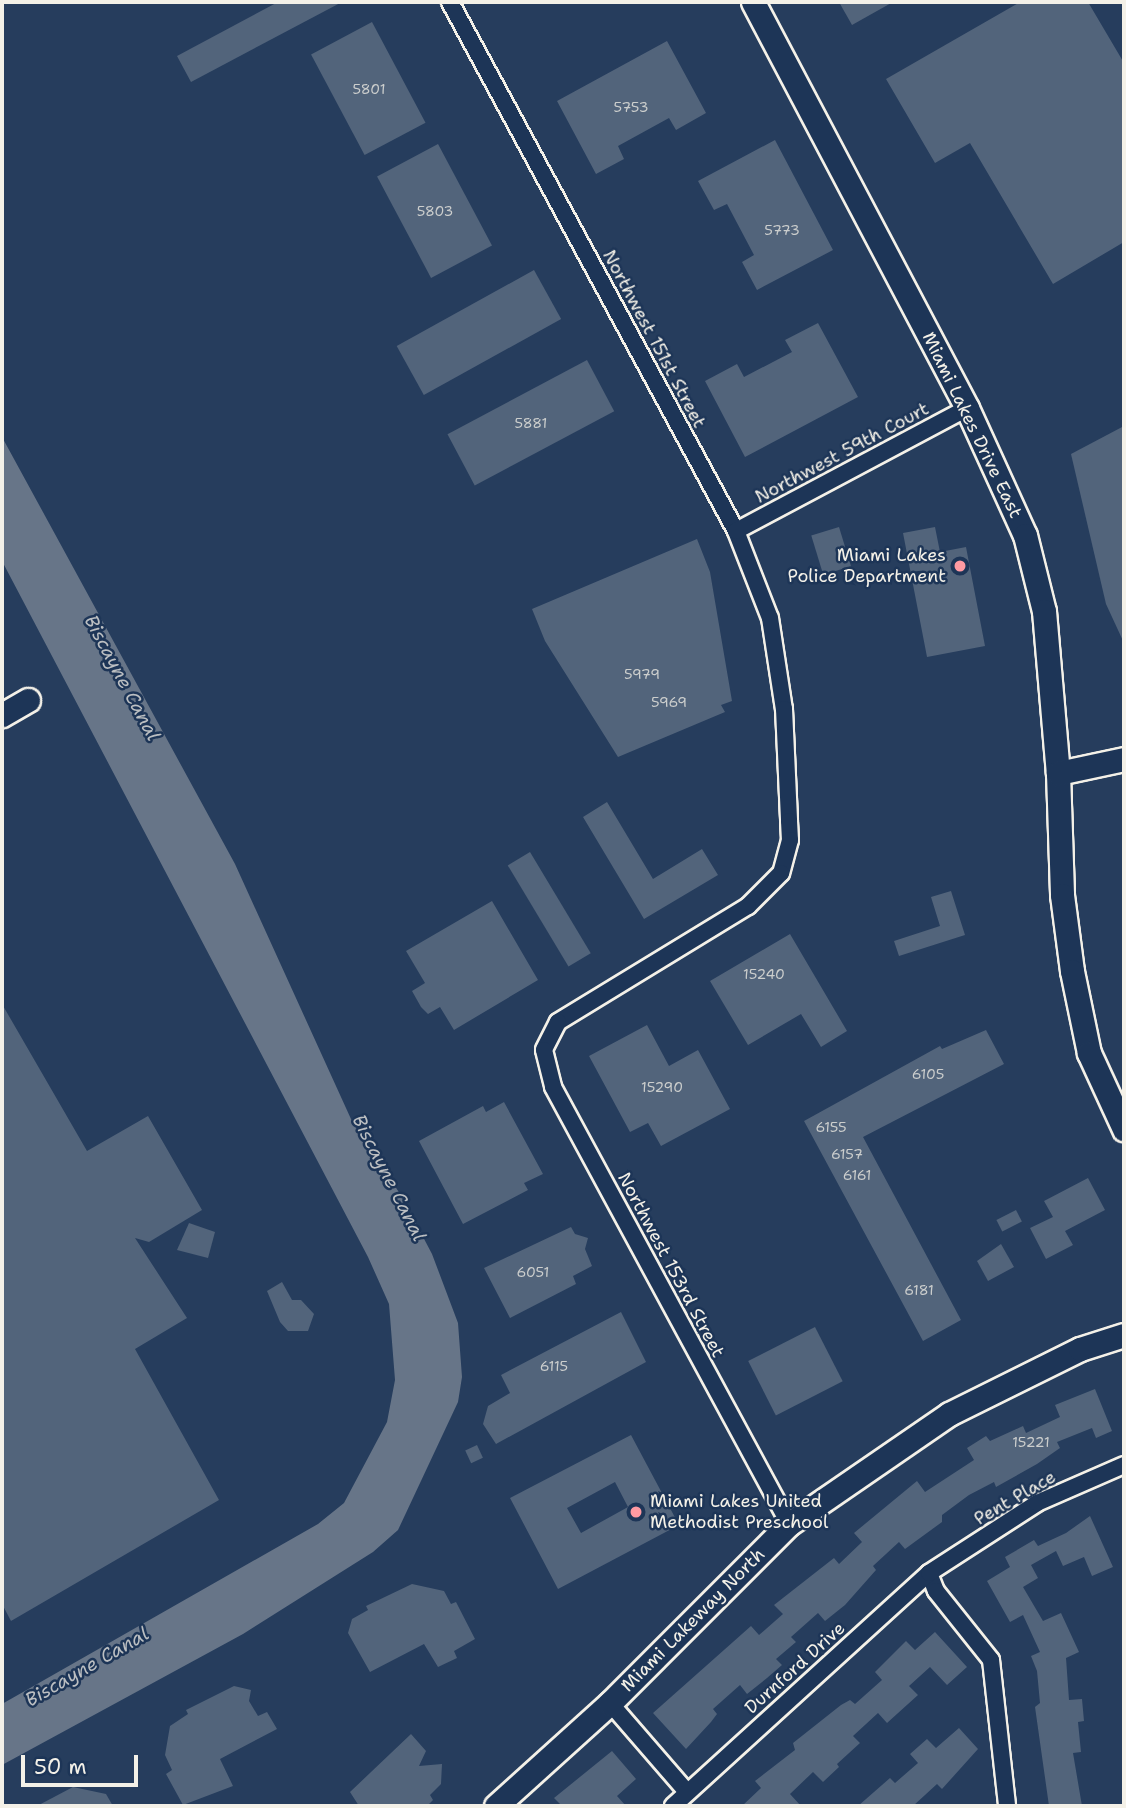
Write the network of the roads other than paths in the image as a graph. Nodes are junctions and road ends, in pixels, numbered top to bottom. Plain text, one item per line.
1 (450, 2) edge
2 (753, 2) edge
3 (967, 408) junction
4 (736, 531) junction
5 (28, 700) dead end
6 (2, 715) edge
7 (1124, 759) edge
8 (1058, 773) junction
9 (558, 1022) joint
10 (1124, 1129) edge
11 (1124, 1335) edge
12 (1124, 1465) edge
13 (789, 1524) junction
14 (929, 1573) junction
15 (610, 1703) junction
16 (687, 1791) junction
17 (1002, 1805) edge
18 (496, 1806) edge
19 (673, 1806) edge

1 - 4 street, Northwest 151st Street
2 - 3 main road, Miami Lakes Drive East
3 - 4 street, Northwest 59th Court
3 - 8 main road, Miami Lakes Drive East
4 - 9 street, Northwest 151st Street
5 - 6 main road
7 - 8 main road
8 - 10 main road, Miami Lakes Drive East
9 - 13 street, Northwest 153rd Street
11 - 13 main road, Miami Lakeway North
12 - 14 street, Pent Place
13 - 15 main road, Miami Lakeway North
14 - 16 street, Durnford Drive
14 - 17 street
15 - 16 street
15 - 18 main road, Miami Lakeway North
16 - 19 street, Durnford Drive

